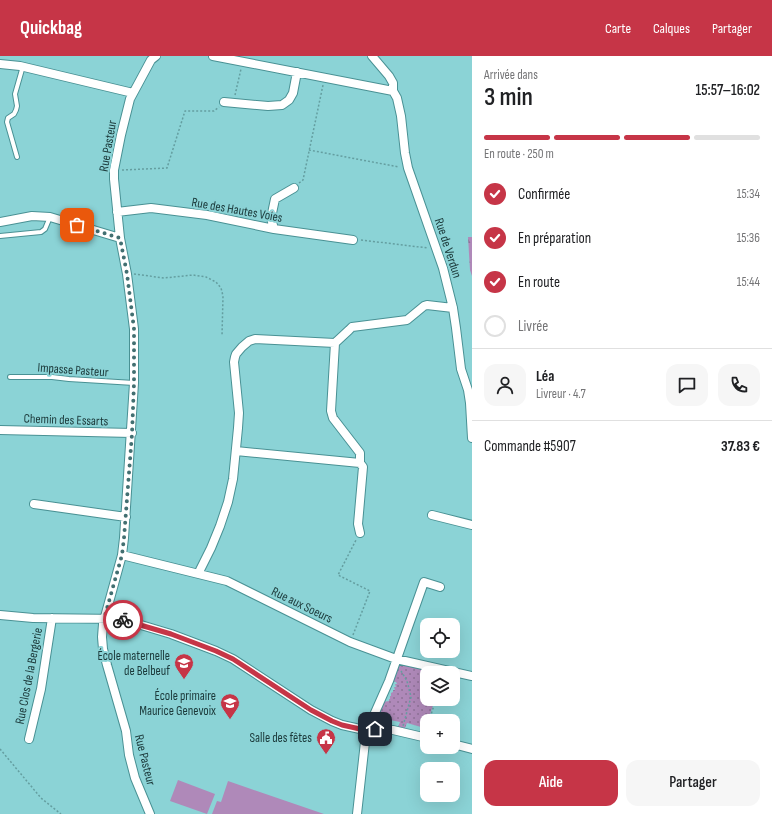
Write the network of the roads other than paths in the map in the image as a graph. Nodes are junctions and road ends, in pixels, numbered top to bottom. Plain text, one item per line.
1 (156, 56) edge
2 (213, 56) edge
3 (372, 56) edge
4 (0, 64) edge
5 (23, 66) junction
6 (297, 72) junction
7 (393, 91) junction
8 (133, 93) junction
9 (224, 102) road end
10 (16, 157) dead end
11 (294, 188) road end
12 (117, 212) junction
13 (50, 217) junction
14 (0, 222) edge
15 (274, 229) junction
16 (0, 236) edge
17 (120, 238) junction
18 (353, 240) road end
19 (453, 308) junction
20 (335, 343) junction
21 (10, 377) dead end
22 (134, 383) junction
23 (0, 430) edge
24 (132, 434) junction
25 (472, 438) edge
26 (236, 451) junction
27 (360, 463) junction
28 (34, 504) dead end
29 (432, 515) dead end
30 (126, 517) junction
31 (472, 525) edge
32 (360, 533) road end
33 (122, 555) junction
34 (199, 574) junction
35 (440, 587) dead end
36 (0, 615) edge
37 (52, 618) junction
38 (104, 619) junction
39 (396, 660) junction
40 (472, 676) edge
41 (368, 729) junction
42 (420, 736) edge
43 (29, 738) dead end
44 (460, 746) edge
45 (472, 749) edge
46 (150, 814) edge
47 (357, 814) edge

1 - 8 street, Rue Pasteur
2 - 6 street
3 - 7 street, Rue de Verdun
4 - 5 street
5 - 8 street
5 - 10 lane
6 - 7 street
6 - 9 street
7 - 19 street, Rue de Verdun
8 - 12 street, Rue Pasteur
11 - 15 street
12 - 15 street, Rue des Hautes Voies
12 - 17 street, Rue Pasteur
13 - 14 street
13 - 16 lane
13 - 17 street
15 - 18 street, Rue des Hautes Voies
17 - 22 street, Rue Pasteur
19 - 20 street
19 - 25 street, Rue de Verdun
20 - 26 street
20 - 27 street
21 - 22 lane, Impasse Pasteur
22 - 24 street, Rue Pasteur
23 - 24 street, Chemin des Essarts
24 - 30 street, Rue Pasteur
26 - 27 street
26 - 34 street
27 - 32 street
28 - 30 street
29 - 31 street
30 - 33 street, Rue Pasteur
33 - 34 street, Rue aux Soeurs
33 - 38 street, Rue Pasteur
34 - 39 street, Rue aux Soeurs
35 - 39 street
36 - 37 street
37 - 38 street
37 - 43 street, Rue Clos de la Bergerie
38 - 41 street
38 - 46 street, Rue Pasteur
39 - 40 street, Rue aux Soeurs
39 - 41 street
41 - 42 street
41 - 47 street
44 - 45 street

